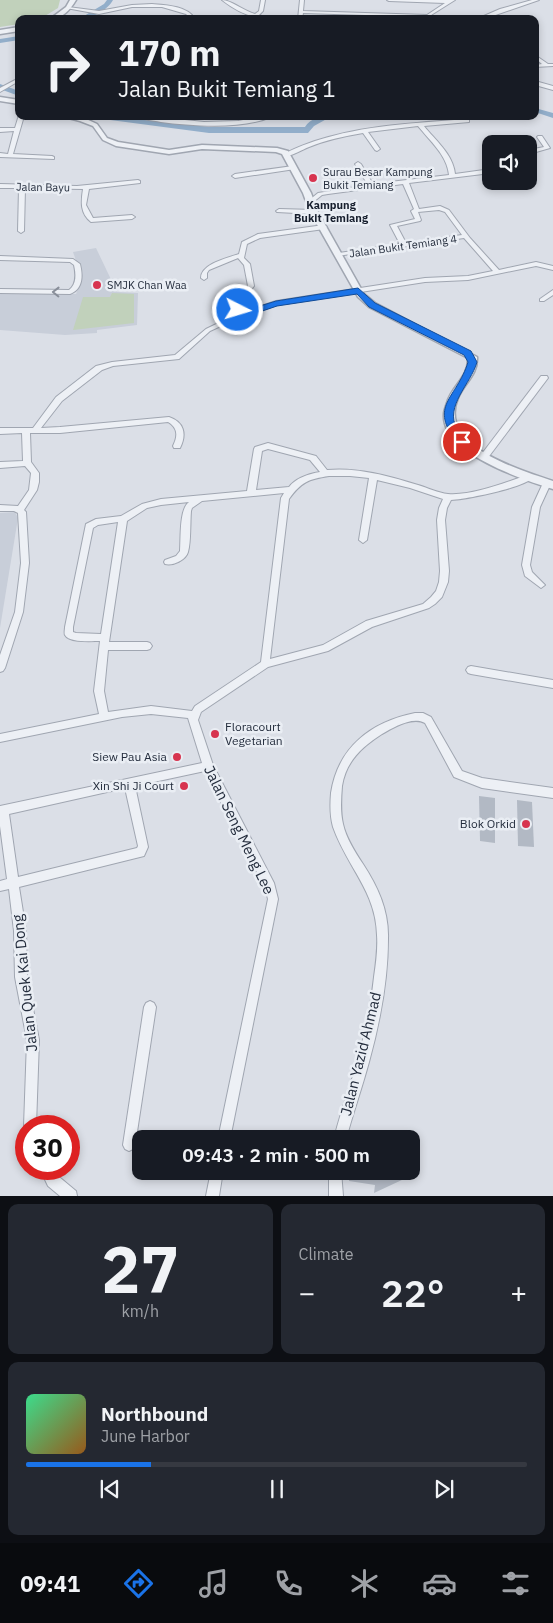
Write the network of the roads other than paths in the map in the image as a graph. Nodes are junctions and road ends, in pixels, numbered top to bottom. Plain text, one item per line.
1 (122, 0) edge
2 (224, 0) edge
3 (257, 0) edge
4 (302, 0) edge
5 (389, 0) edge
6 (537, 0) edge
7 (75, 1) edge
8 (263, 1) edge
9 (452, 1) edge
10 (69, 7) junction
11 (123, 7) junction
12 (261, 11) junction
13 (104, 12) junction
14 (246, 14) junction
15 (58, 15) edge
16 (104, 15) edge
17 (190, 15) edge
18 (250, 15) edge
19 (256, 15) edge
20 (264, 15) edge
21 (302, 15) edge
22 (430, 15) edge
23 (488, 15) edge
24 (15, 30) edge
25 (0, 32) edge
26 (539, 59) edge
27 (550, 66) edge
28 (15, 81) edge
29 (539, 85) edge
30 (553, 88) edge
31 (1, 95) edge
32 (15, 100) edge
33 (21, 120) edge
34 (88, 120) edge
35 (158, 120) edge
36 (246, 120) edge
37 (254, 120) edge
38 (250, 121) junction
39 (467, 121) dead end
40 (420, 125) junction
41 (18, 129) junction
42 (0, 130) edge
43 (365, 132) junction
44 (540, 137) dead end
45 (378, 149) dead end
46 (537, 150) edge
47 (286, 155) junction
48 (0, 156) edge
49 (10, 156) junction
50 (52, 158) dead end
51 (358, 164) dead end
52 (293, 168) junction
53 (482, 172) edge
54 (235, 176) dead end
55 (452, 176) junction
56 (405, 181) junction
57 (138, 182) dead end
58 (0, 186) edge
59 (371, 186) junction
60 (22, 187) junction
61 (86, 188) junction
62 (308, 198) junction
63 (417, 210) junction
64 (279, 211) dead end
65 (314, 212) junction
66 (132, 217) dead end
67 (324, 228) junction
68 (21, 231) dead end
69 (466, 236) junction
70 (404, 245) junction
71 (240, 255) junction
72 (340, 255) junction
73 (0, 258) edge
74 (553, 268) edge
75 (497, 271) junction
76 (204, 278) dead end
77 (0, 291) edge
78 (358, 291) junction
79 (553, 292) edge
80 (542, 300) dead end
81 (236, 317) junction
82 (544, 378) dead end
83 (0, 431) edge
84 (31, 431) junction
85 (177, 446) dead end
86 (484, 457) junction
87 (27, 463) junction
88 (0, 465) edge
89 (324, 472) junction
90 (373, 477) junction
91 (530, 477) junction
92 (550, 484) edge
93 (289, 490) junction
94 (251, 494) junction
95 (448, 497) junction
96 (200, 500) junction
97 (0, 508) edge
98 (20, 510) junction
99 (123, 520) junction
100 (363, 540) dead end
101 (168, 562) dead end
102 (541, 585) dead end
103 (105, 642) junction
104 (4, 644) edge
105 (146, 646) dead end
106 (265, 664) junction
107 (0, 668) edge
108 (471, 670) dead end
109 (553, 684) edge
110 (194, 715) junction
111 (104, 716) junction
112 (0, 738) edge
113 (208, 766) junction
114 (129, 783) junction
115 (553, 792) edge
116 (2, 811) edge
117 (12, 883) junction
118 (0, 886) edge
119 (150, 1007) dead end
120 (31, 1115) edge
121 (226, 1130) edge
122 (343, 1130) edge
123 (129, 1145) dead end
124 (52, 1180) edge
125 (215, 1180) edge
126 (335, 1180) edge
127 (71, 1196) edge
128 (212, 1196) edge
129 (336, 1196) edge

1 - 11 street
2 - 14 street
3 - 8 street
4 - 21 street
5 - 9 street
6 - 23 street
7 - 10 street
8 - 12 street
9 - 22 street
10 - 13 street
10 - 15 street
11 - 13 street
11 - 17 street
12 - 14 street
12 - 19 street
12 - 20 street
13 - 16 street
14 - 18 street
24 - 25 street
26 - 27 street
28 - 31 street
29 - 30 street
31 - 32 street
33 - 41 street
34 - 47 street
35 - 38 street
36 - 38 street
37 - 38 street
39 - 40 street
40 - 43 street
40 - 55 street
41 - 42 street
41 - 49 street
43 - 45 street
43 - 47 street
44 - 46 street
47 - 52 street
48 - 49 street
49 - 50 street
51 - 59 street
52 - 54 street
52 - 62 street
53 - 55 street
55 - 56 street
56 - 59 street
56 - 63 street
57 - 61 street, Jalan Bayu
58 - 60 street, Jalan Bayu
59 - 62 street
60 - 61 street, Jalan Bayu
60 - 68 street
61 - 66 street, Jalan Bayu
62 - 65 street
63 - 69 street
63 - 70 street
64 - 65 street
65 - 67 street
67 - 71 street
67 - 72 street
69 - 70 street, Jalan Bukit Temiang 4
69 - 75 street
70 - 72 street, Jalan Bukit Temiang 4
71 - 76 street
71 - 81 street
72 - 78 street
73 -> 77 street
74 - 75 street
75 - 78 street
78 - 81 street
78 - 86 street
79 - 80 street
81 - 84 street
82 - 86 street
83 - 84 street
84 - 85 street
84 - 87 street
86 - 91 street
87 - 88 street
87 - 98 street
89 - 90 street
89 - 93 street
89 - 94 street
90 - 95 street
90 - 100 street
91 - 92 street
91 - 95 street
92 - 102 street
93 - 94 street
93 - 106 street
94 - 96 street
95 - 106 street
96 - 99 street
96 - 101 street
97 - 98 street
98 - 104 street
99 - 103 street
99 - 103 street
103 - 105 street
103 - 111 street
104 - 107 street
106 - 110 street
108 - 109 street
110 - 111 street
110 - 113 street, Jalan Seng Meng Lee
111 - 112 street
113 - 114 street
113 - 121 street, Jalan Seng Meng Lee
114 - 116 street
114 - 117 street
115 - 122 street, Jalan Yazid Ahmad
116 - 117 street, Jalan Quek Kai Dong
117 - 118 street
117 - 120 street, Jalan Quek Kai Dong
119 - 123 street
124 - 127 street
125 - 128 street
126 - 129 street

